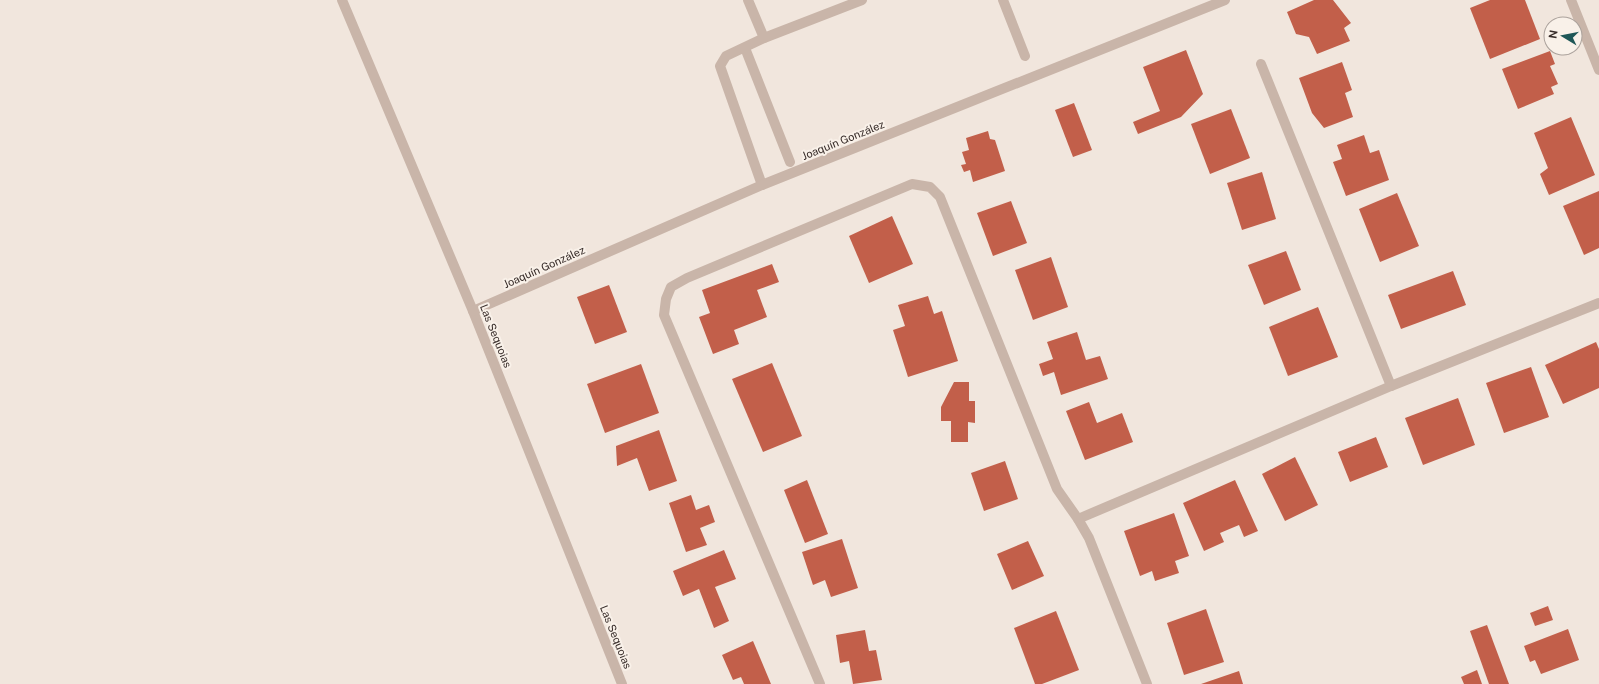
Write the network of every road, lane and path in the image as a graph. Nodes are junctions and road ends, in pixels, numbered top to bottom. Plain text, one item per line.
1 (342, 0) edge
2 (748, 0) edge
3 (862, 0) edge
4 (1003, 0) edge
5 (1225, 0) edge
6 (1571, 0) edge
7 (764, 38) junction
8 (745, 48) junction
9 (1025, 56) dead end
10 (1261, 64) dead end
11 (1599, 70) edge
12 (790, 162) dead end
13 (762, 185) junction
14 (1599, 303) edge
15 (473, 311) junction
16 (1391, 386) junction
17 (1078, 519) junction
18 (622, 684) edge
19 (820, 684) edge
20 (1147, 684) edge

1 - 15 street, Las Sequoias
2 - 7 street
3 - 7 street
4 - 9 street
5 - 13 street, Joaquín González
6 - 11 street
7 - 8 street
8 - 12 street
8 - 13 street
10 - 16 street
13 - 15 street, Joaquín González
14 - 16 street
15 - 18 street, Las Sequoias
16 - 17 street
17 - 19 street
17 - 20 street

